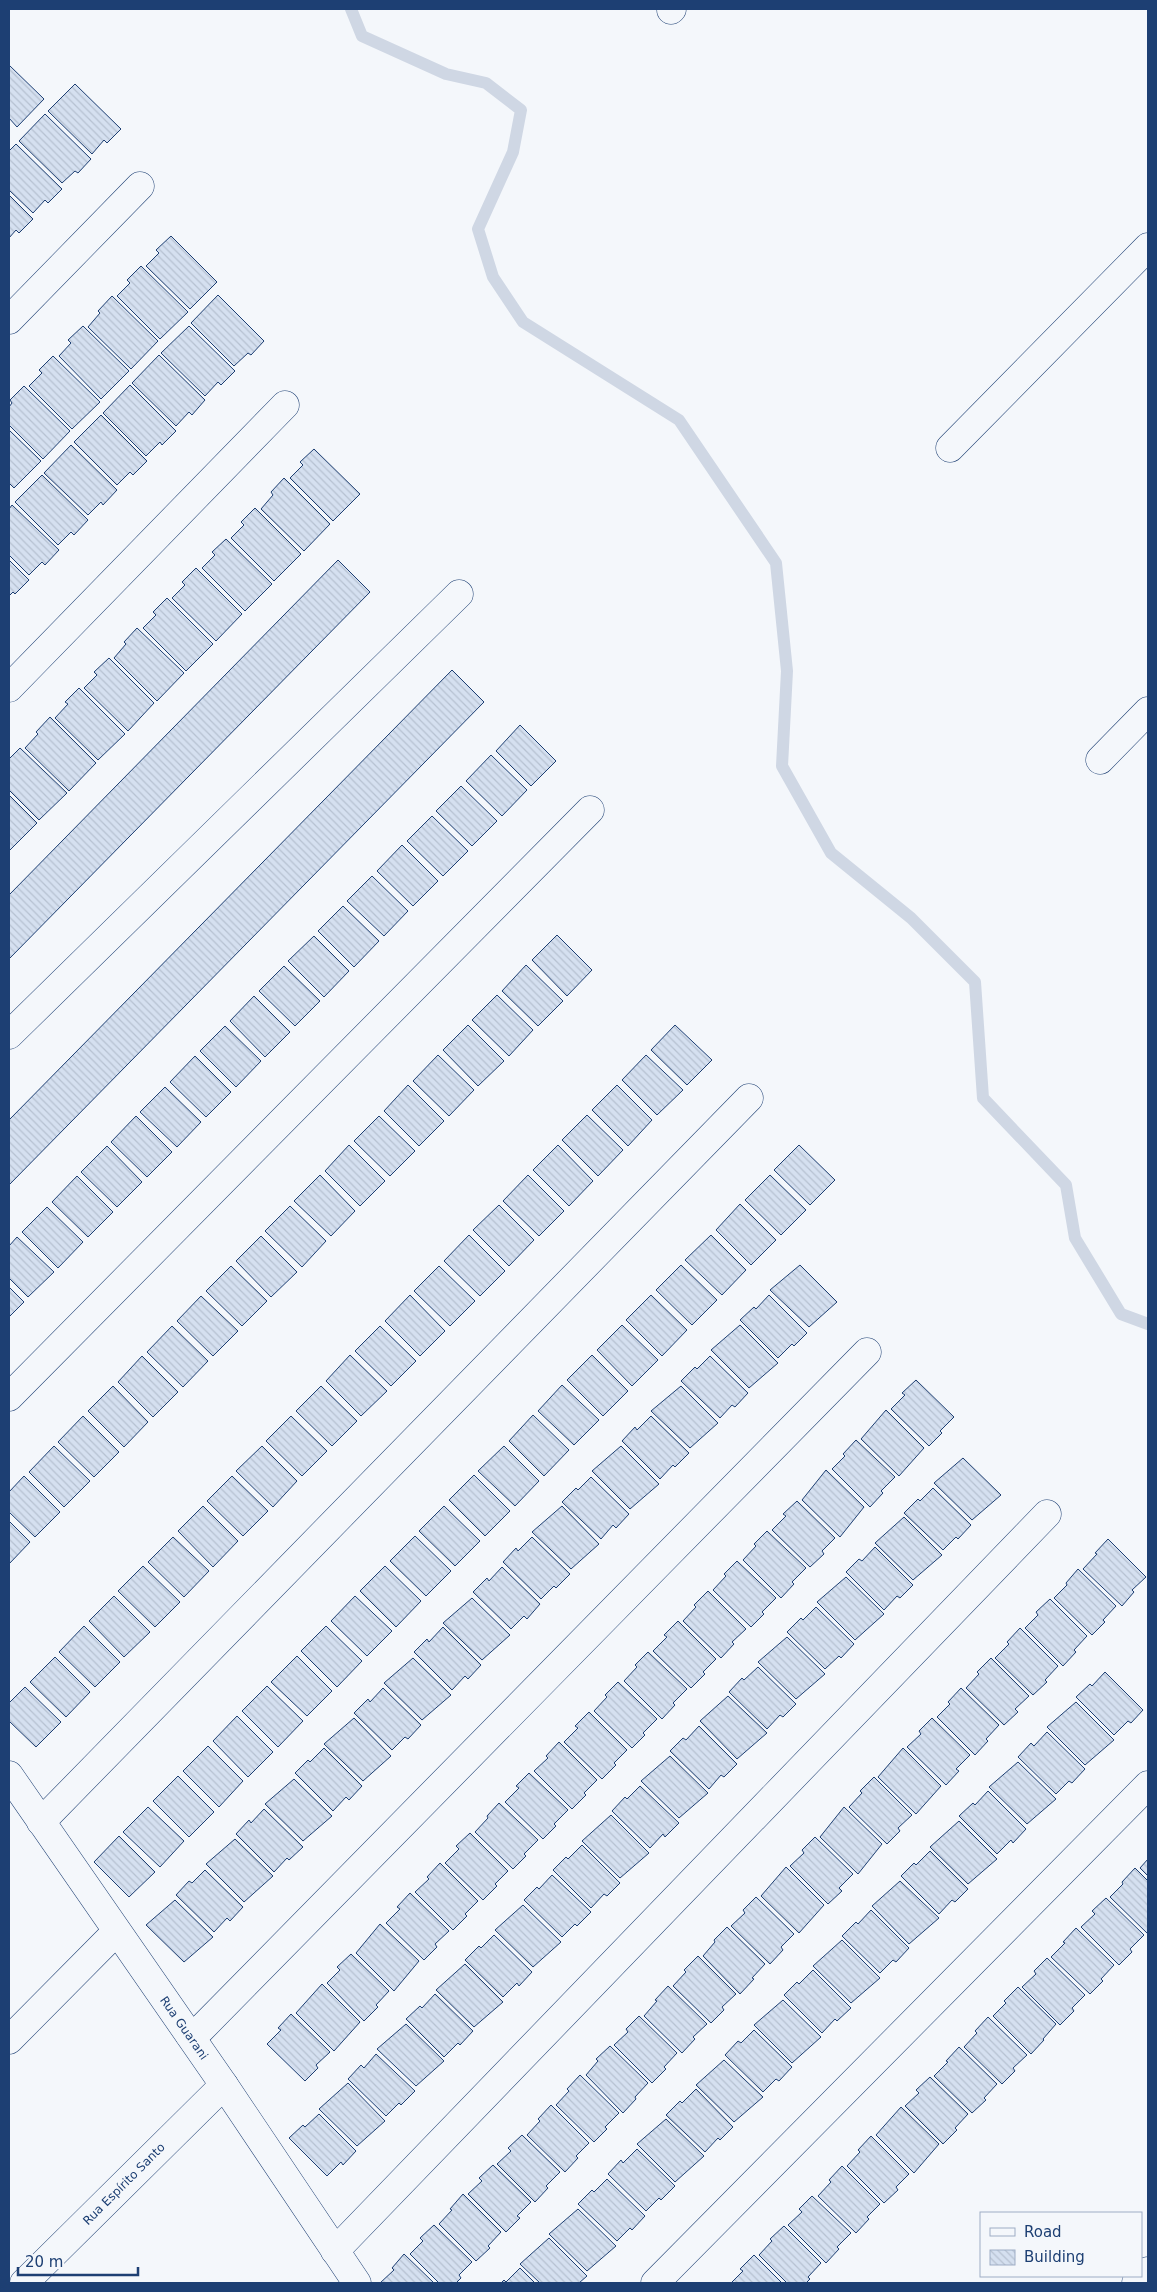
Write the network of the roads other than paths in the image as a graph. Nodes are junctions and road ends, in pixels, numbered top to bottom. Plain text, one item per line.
1 (140, 186) dead end
2 (1148, 247) edge
3 (9, 320) edge
4 (285, 405) dead end
5 (950, 448) dead end
6 (460, 594) dead end
7 (9, 688) edge
8 (1148, 711) edge
9 (1100, 760) dead end
10 (590, 810) dead end
11 (9, 1034) edge
12 (749, 1098) dead end
13 (867, 1352) dead end
14 (9, 1398) edge
15 (1047, 1514) dead end
16 (9, 1775) edge
17 (1148, 1785) edge
18 (40, 1822) junction
19 (116, 1932) junction
20 (189, 2034) junction
21 (9, 2040) edge
22 (224, 2085) junction
23 (335, 2251) junction
24 (24, 2283) edge
25 (357, 2283) edge
26 (655, 2283) edge

1 - 3 street
2 - 5 street
4 - 7 street
6 - 11 street
8 - 9 street
10 - 14 street
12 - 18 street
13 - 20 street
15 - 23 street
16 - 18 street, Rua Guarani
17 - 26 street
18 - 19 street, Rua Guarani
19 - 20 street, Rua Guarani
19 - 21 street
20 - 22 street, Rua Guarani
22 - 23 street, Rua Guarani
22 - 24 street, Rua Espírito Santo
23 - 25 street, Rua Guarani

